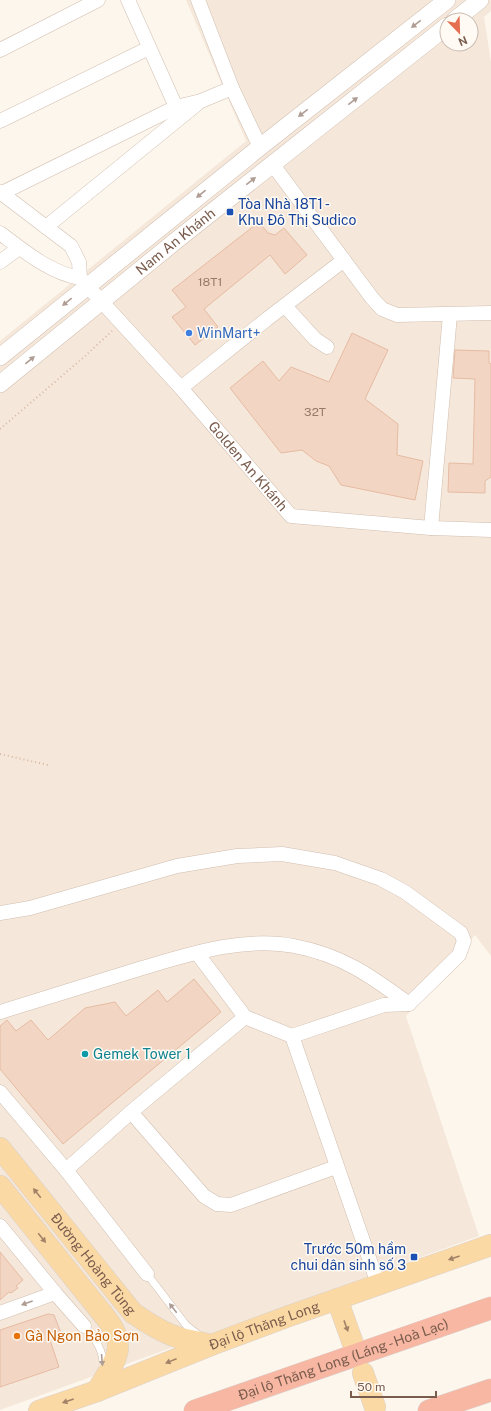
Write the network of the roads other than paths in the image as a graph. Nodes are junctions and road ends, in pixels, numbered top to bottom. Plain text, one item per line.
1 (98, 0) edge
2 (128, 0) edge
3 (198, 0) edge
4 (447, 0) edge
5 (480, 0) edge
6 (464, 12) edge
7 (439, 32) edge
8 (149, 48) junction
9 (0, 50) edge
10 (232, 88) junction
11 (201, 101) junction
12 (176, 107) junction
13 (0, 121) edge
14 (260, 147) junction
15 (273, 164) junction
16 (1, 193) edge
17 (46, 226) junction
18 (0, 233) edge
19 (19, 248) junction
20 (344, 260) junction
21 (0, 262) edge
22 (84, 281) junction
23 (102, 302) junction
24 (285, 306) junction
25 (491, 313) edge
26 (450, 315) junction
27 (327, 347) dead end
28 (0, 357) edge
29 (0, 384) edge
30 (181, 388) junction
31 (431, 528) junction
32 (491, 530) edge
33 (0, 913) edge
34 (197, 953) junction
35 (409, 1004) junction
36 (0, 1012) edge
37 (245, 1017) junction
38 (292, 1036) junction
39 (0, 1092) edge
40 (131, 1112) junction
41 (0, 1148) edge
42 (336, 1167) junction
43 (66, 1170) junction
44 (0, 1186) edge
45 (0, 1226) edge
46 (491, 1245) edge
47 (149, 1278) joint
48 (378, 1284) junction
49 (55, 1293) junction
50 (337, 1299) junction
51 (491, 1308) edge
52 (0, 1313) edge
53 (86, 1329) joint
54 (211, 1344) junction
55 (356, 1352) dead end
56 (363, 1373) dead end
57 (491, 1390) edge
58 (97, 1391) junction
59 (375, 1407) dead end
60 (39, 1411) edge
61 (195, 1411) edge
62 (429, 1411) edge

1 - 9 street
2 - 8 street
3 - 10 street
4 -> 14 street, Nam An Khánh
5 - 6 street
15 -> 7 street, Nam An Khánh
8 - 12 street
8 - 13 street
10 - 11 street
10 - 14 street
11 - 12 street
11 - 17 street
12 - 16 street
14 -> 22 street, Nam An Khánh
15 - 20 street
23 -> 15 street, Nam An Khánh
16 - 17 street
17 - 22 street
18 - 19 street
19 - 21 street
19 - 22 street
20 - 24 street
20 - 26 street
22 - 23 street, Golden An Khánh
22 -> 28 street, Nam An Khánh
29 -> 23 street, Nam An Khánh
23 - 30 street, Golden An Khánh
24 - 27 street
24 - 30 street
25 - 26 street
26 - 31 street
30 - 31 street, Golden An Khánh
31 - 32 street, Golden An Khánh
33 - 35 street
34 - 35 street
34 - 36 street
34 - 37 street
35 - 38 street
37 - 38 street
37 - 40 street
38 - 42 street
39 - 43 street
40 - 42 street
40 - 43 street
54 -> 41 main road, Đường Hoàng Tùng
42 - 48 street
43 - 47 street
44 -> 58 main road, Đường Hoàng Tùng
45 - 49 street
46 -> 48 main road, Đại lộ Thăng Long
54 -> 47 lane
48 - 50 main road, Đại lộ Thăng Long
49 -> 52 street
49 - 53 street
50 - 54 main road, Đại lộ Thăng Long
50 -> 55 main road
51 - 61 highway, Đại lộ Thăng Long (Láng - Hoà Lạc)
53 -> 58 lane
54 -> 58 main road, Đại lộ Thăng Long
56 - 59 main road
57 - 62 highway
58 -> 60 main road, Đại lộ Thăng Long

